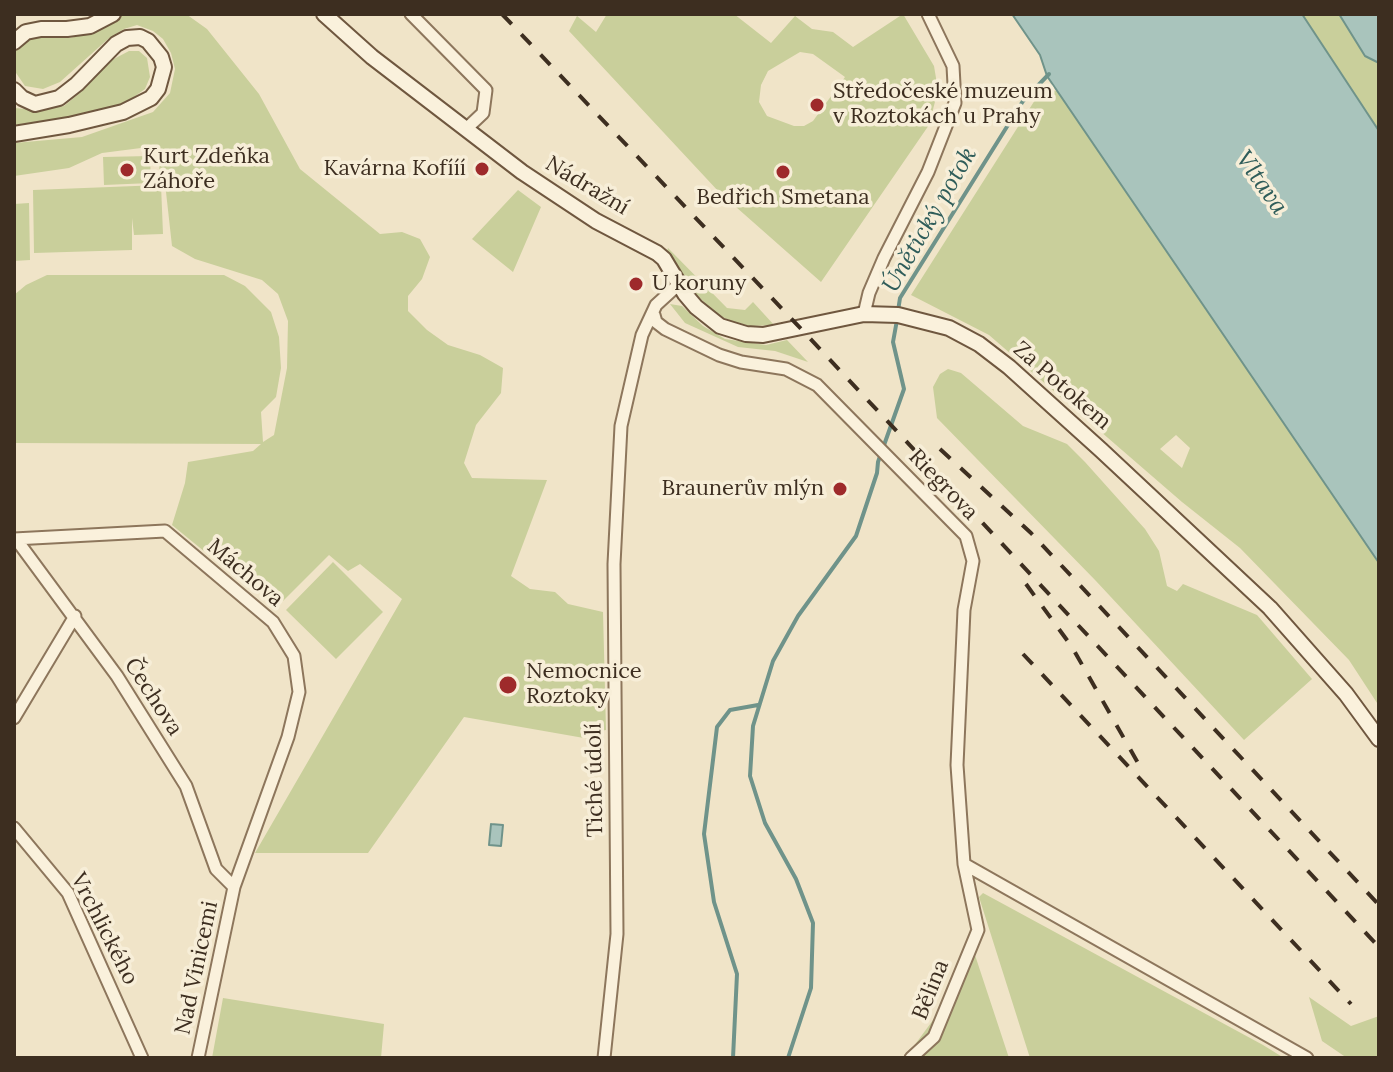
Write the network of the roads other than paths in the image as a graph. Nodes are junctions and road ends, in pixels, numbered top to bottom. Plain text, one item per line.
1 (113, 14) edge
2 (324, 14) edge
3 (411, 14) edge
4 (928, 14) edge
5 (14, 42) edge
6 (14, 90) edge
7 (466, 129) junction
8 (14, 134) edge
9 (679, 284) junction
10 (872, 314) junction
11 (654, 315) junction
12 (15, 539) edge
13 (75, 616) junction
14 (14, 718) edge
15 (1379, 739) edge
16 (14, 828) edge
17 (964, 864) junction
18 (234, 887) junction
19 (978, 930) joint
20 (142, 1058) edge
21 (198, 1058) edge
22 (604, 1058) edge
23 (911, 1058) edge
24 (1307, 1058) edge

1 - 5 main road
2 - 7 main road, Nádražní
3 - 7 street
4 - 10 street
6 - 8 main road
7 - 9 main road, Nádražní
9 - 10 main road, Za Potokem
9 - 11 street
10 - 15 main road, Za Potokem
11 - 17 street, Riegrova
11 - 22 street, Tiché údolí
12 - 13 street, Čechova
12 - 18 street, Máchova
13 - 14 street
13 - 18 street, Čechova
16 - 20 street, Vrchlického
17 - 19 street, Riegrova
17 - 24 street
18 - 21 street, Nad Vinicemi
19 - 23 street, Bělina

